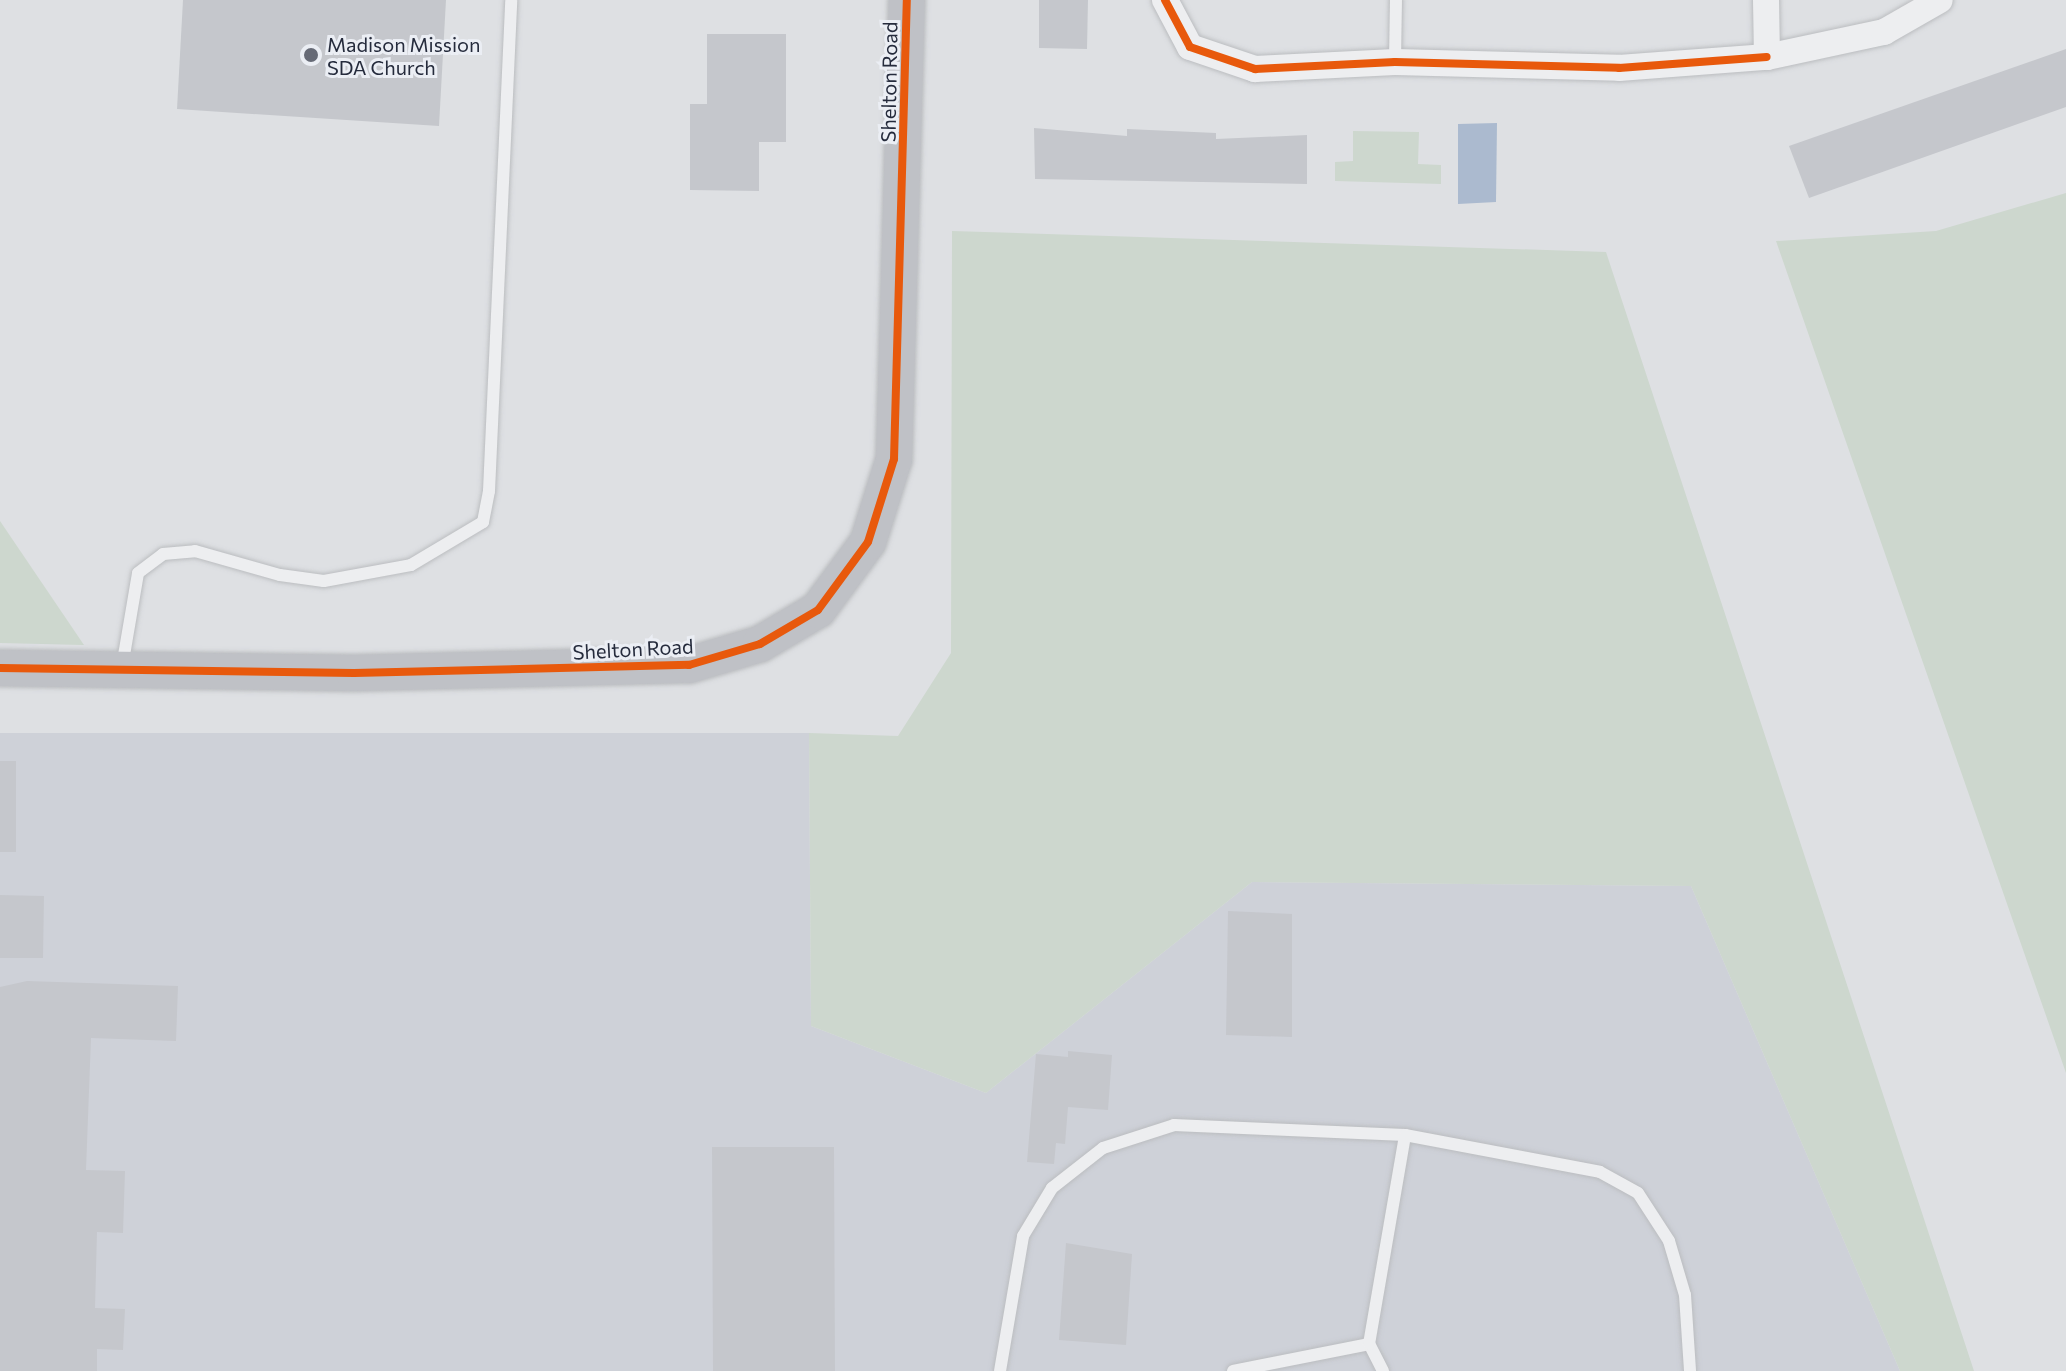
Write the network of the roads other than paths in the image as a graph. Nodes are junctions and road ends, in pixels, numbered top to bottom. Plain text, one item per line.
1 (511, 0) edge
2 (907, 0) edge
3 (1165, 0) edge
4 (1396, 0) edge
5 (1766, 0) edge
6 (1940, 0) edge
7 (1767, 57) junction
8 (1395, 62) junction
9 (0, 668) edge
10 (121, 670) junction
11 (1405, 1135) junction
12 (1369, 1344) junction
13 (1000, 1371) edge
14 (1233, 1371) edge
15 (1383, 1371) edge
16 (1690, 1371) edge

1 - 10 lane
2 - 10 street, Shelton Road
3 - 8 street
4 - 8 lane
5 - 7 street
6 - 7 street
7 - 8 street
9 - 10 street, Shelton Road
11 - 12 lane
11 - 13 lane
11 - 16 lane
12 - 14 lane
12 - 15 lane

